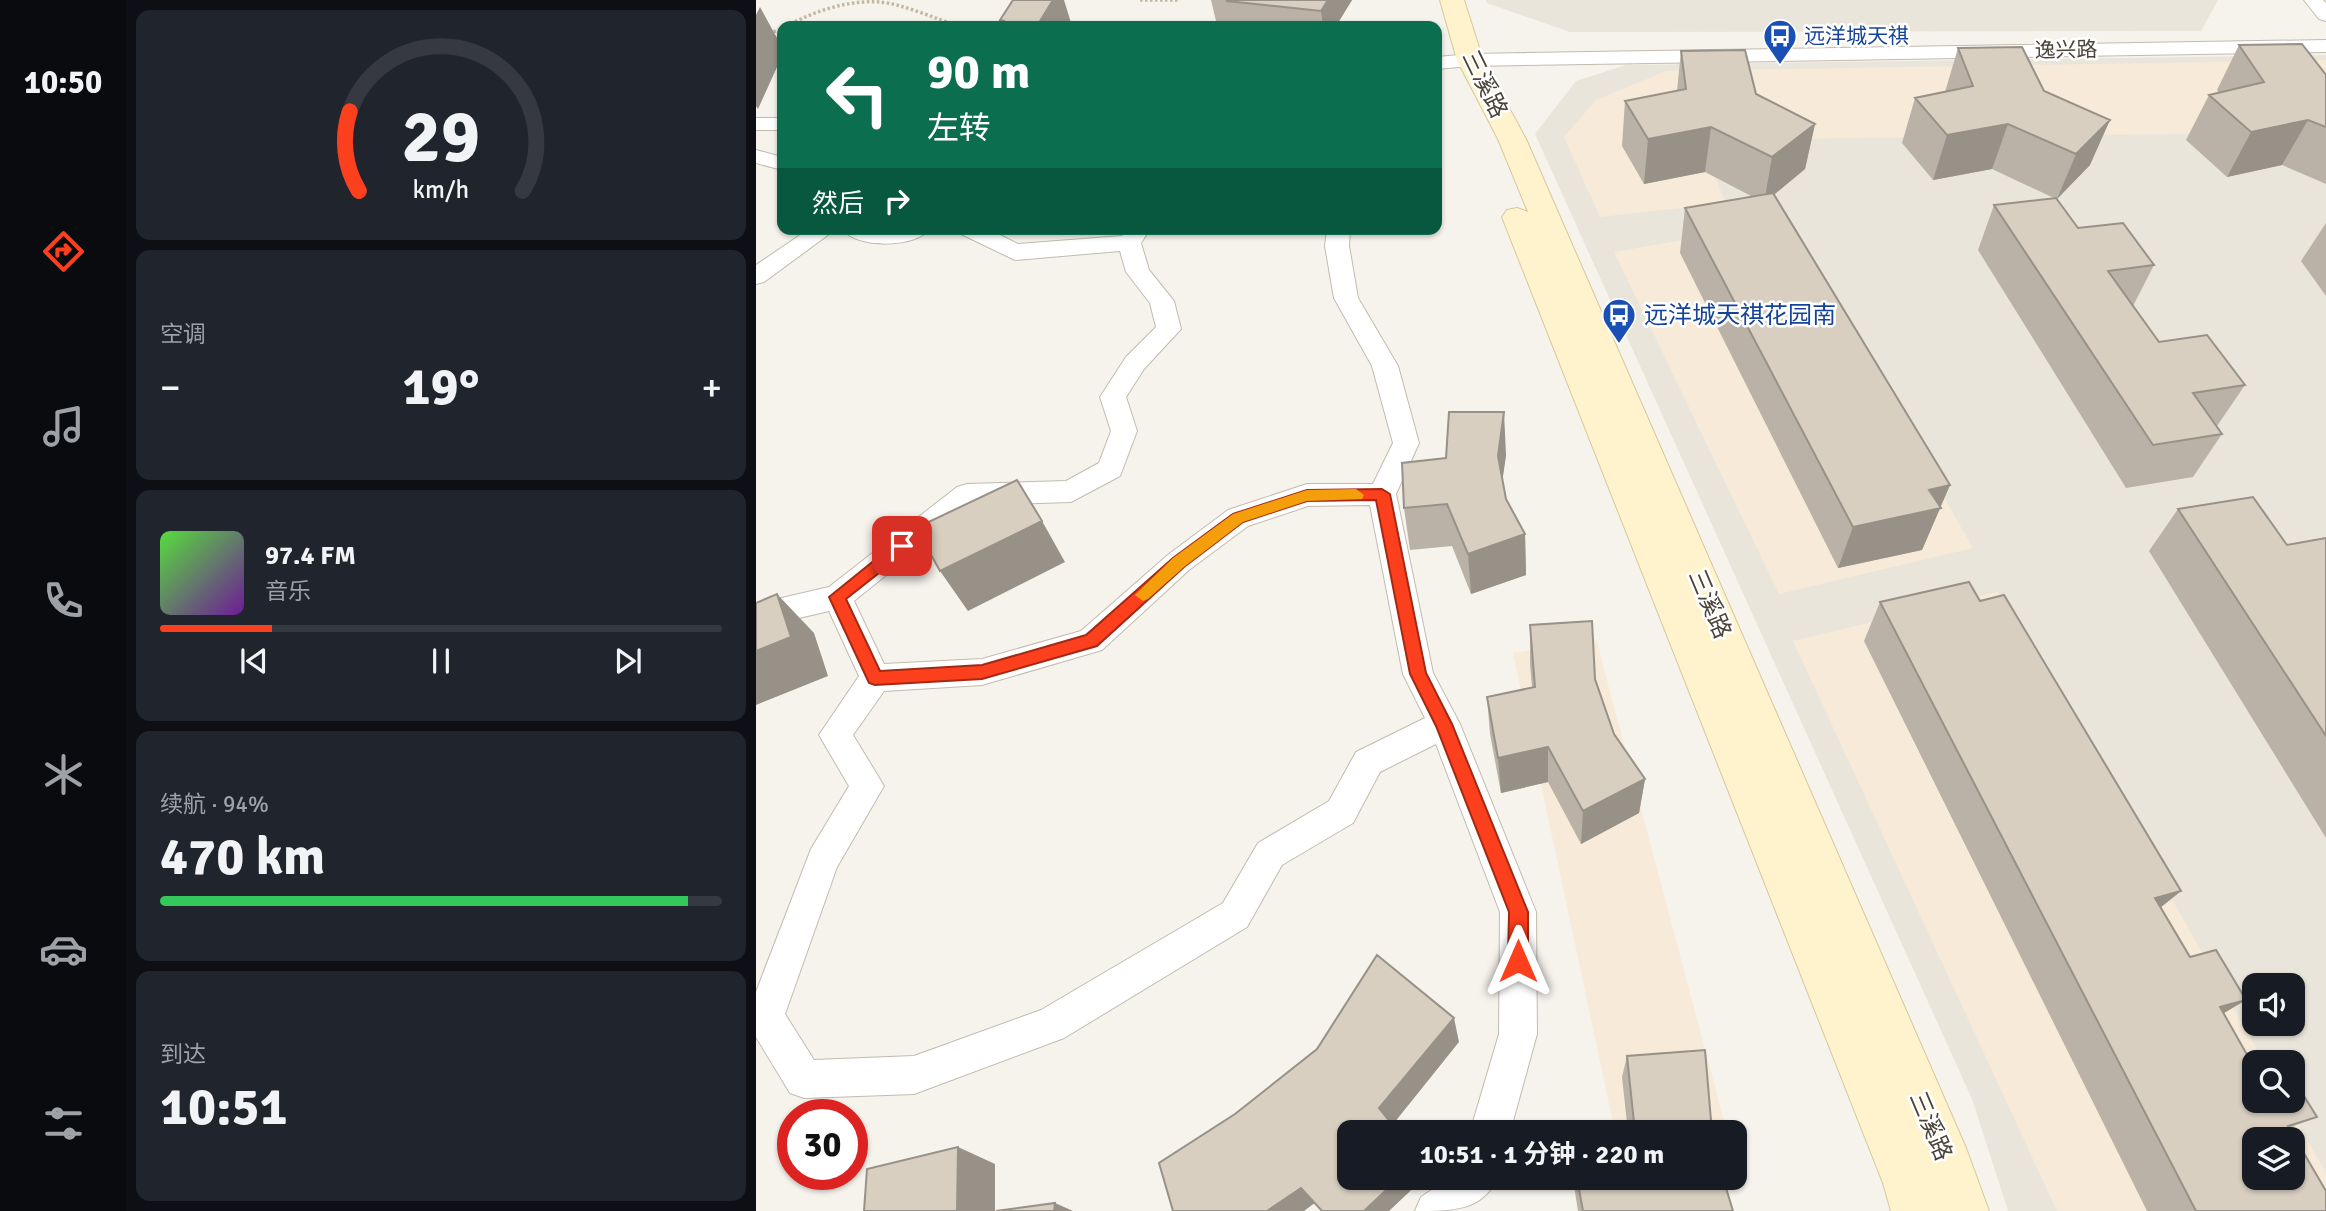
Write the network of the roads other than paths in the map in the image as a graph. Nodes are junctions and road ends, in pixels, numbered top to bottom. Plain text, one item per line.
1 (2313, 0) edge
2 (2326, 15) edge
3 (1442, 28) edge
4 (2326, 46) edge
5 (1448, 57) edge
6 (756, 124) edge
7 (777, 124) edge
8 (756, 156) edge
9 (777, 162) edge
10 (816, 235) edge
11 (870, 235) edge
12 (895, 235) edge
13 (981, 235) edge
14 (1338, 235) edge
15 (1134, 236) edge
16 (756, 276) edge
17 (1382, 494) junction
18 (837, 597) junction
19 (756, 616) edge
20 (875, 678) junction
21 (1444, 724) junction
22 (1493, 1120) edge
23 (1466, 1190) edge
24 (1436, 1211) edge
25 (1917, 1211) edge
26 (1963, 1211) edge

1 - 2 street
3 - 5 main road, 三溪路
4 - 5 street, 逸兴路
5 - 25 main road, 三溪路
5 - 26 main road, 三溪路
6 - 7 street
8 - 9 street
10 - 16 street
11 - 12 street
13 - 15 street
14 - 17 street
15 - 18 street
17 - 20 street
17 - 21 street
18 - 19 street
18 - 20 street
20 - 21 street
21 - 22 street
23 - 24 street

